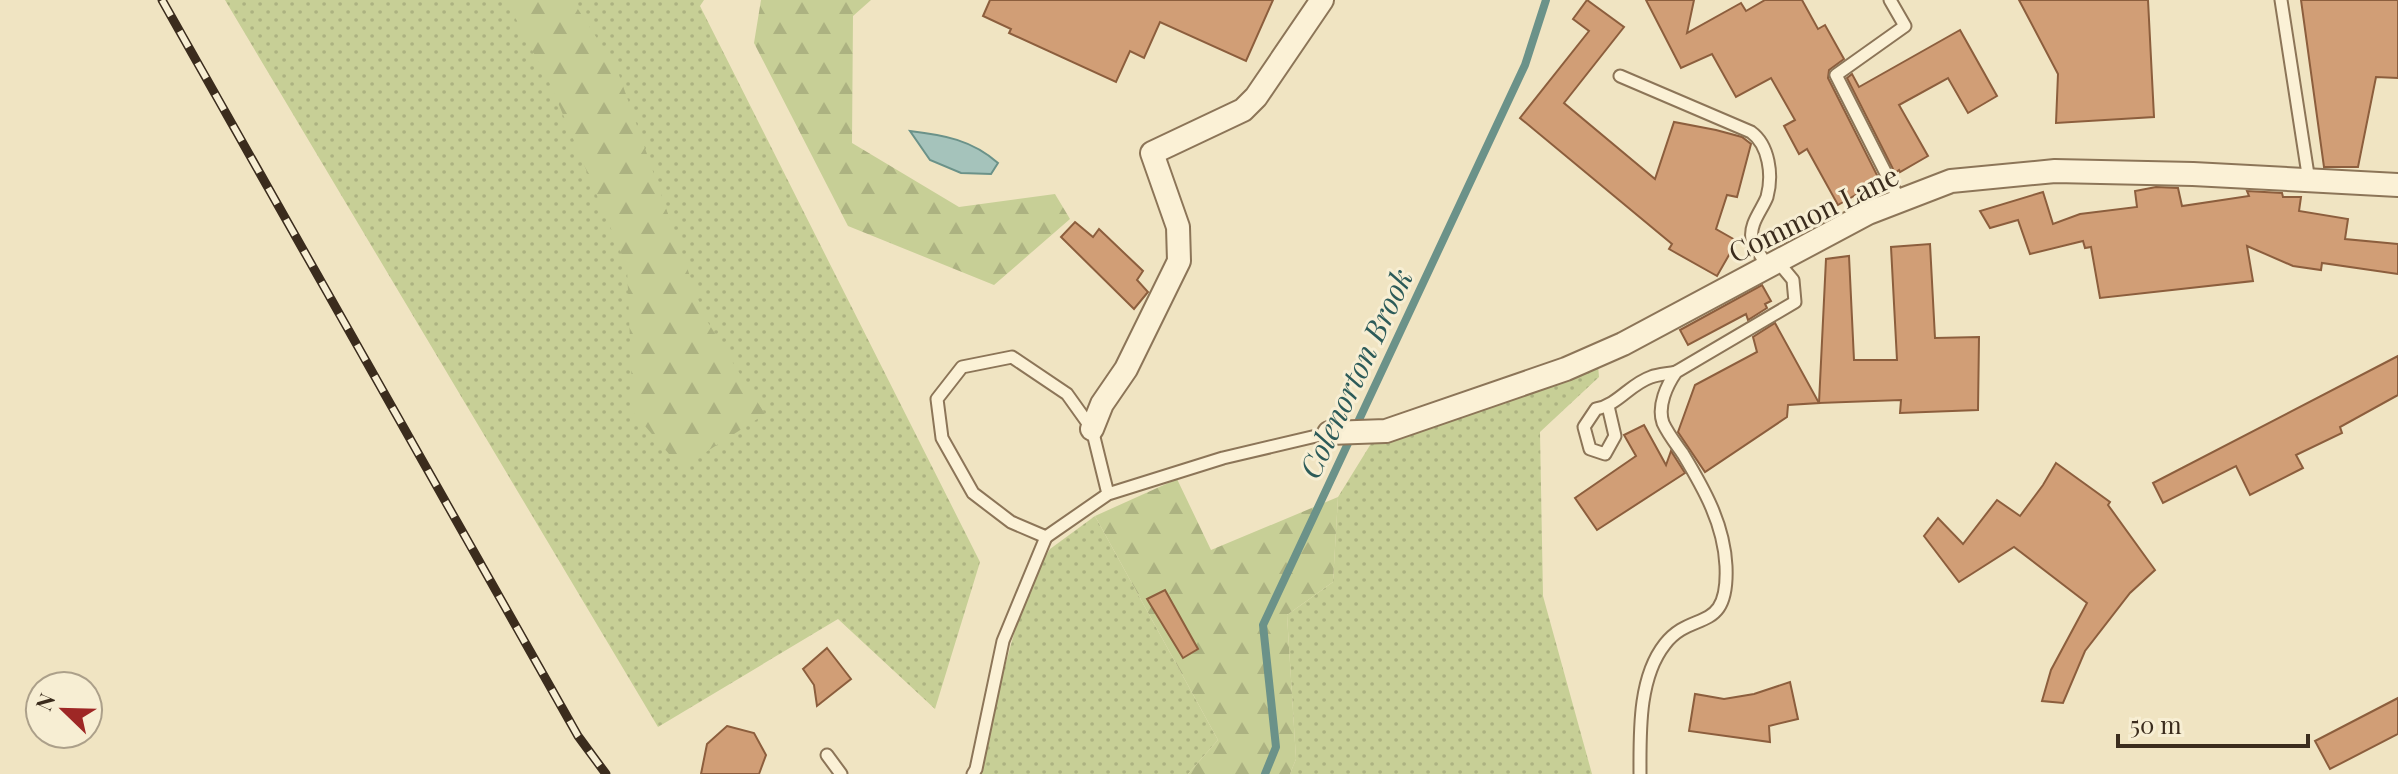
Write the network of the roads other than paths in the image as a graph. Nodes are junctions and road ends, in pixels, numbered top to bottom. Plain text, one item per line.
1 (1322, 0) edge
2 (1890, 0) edge
3 (2281, 0) edge
4 (1620, 76) dead end
5 (2309, 181) junction
6 (2398, 185) edge
7 (1900, 201) junction
8 (1773, 265) junction
9 (1676, 372) junction
10 (1608, 406) dead end
11 (1092, 429) junction
12 (1329, 433) joint
13 (1108, 494) junction
14 (1046, 537) junction
15 (827, 755) dead end
16 (841, 774) edge
17 (973, 774) edge
18 (1640, 774) edge

1 - 11 street
2 - 7 lane
3 - 5 lane
4 - 8 lane
5 - 6 street, Common Lane
5 - 7 street, Common Lane
7 - 8 street, Common Lane
8 - 9 lane
8 - 12 street, Common Lane
9 - 10 lane
9 - 18 lane
11 - 13 lane
11 - 14 lane
12 - 13 lane
13 - 14 lane
14 - 17 lane
15 - 16 lane

